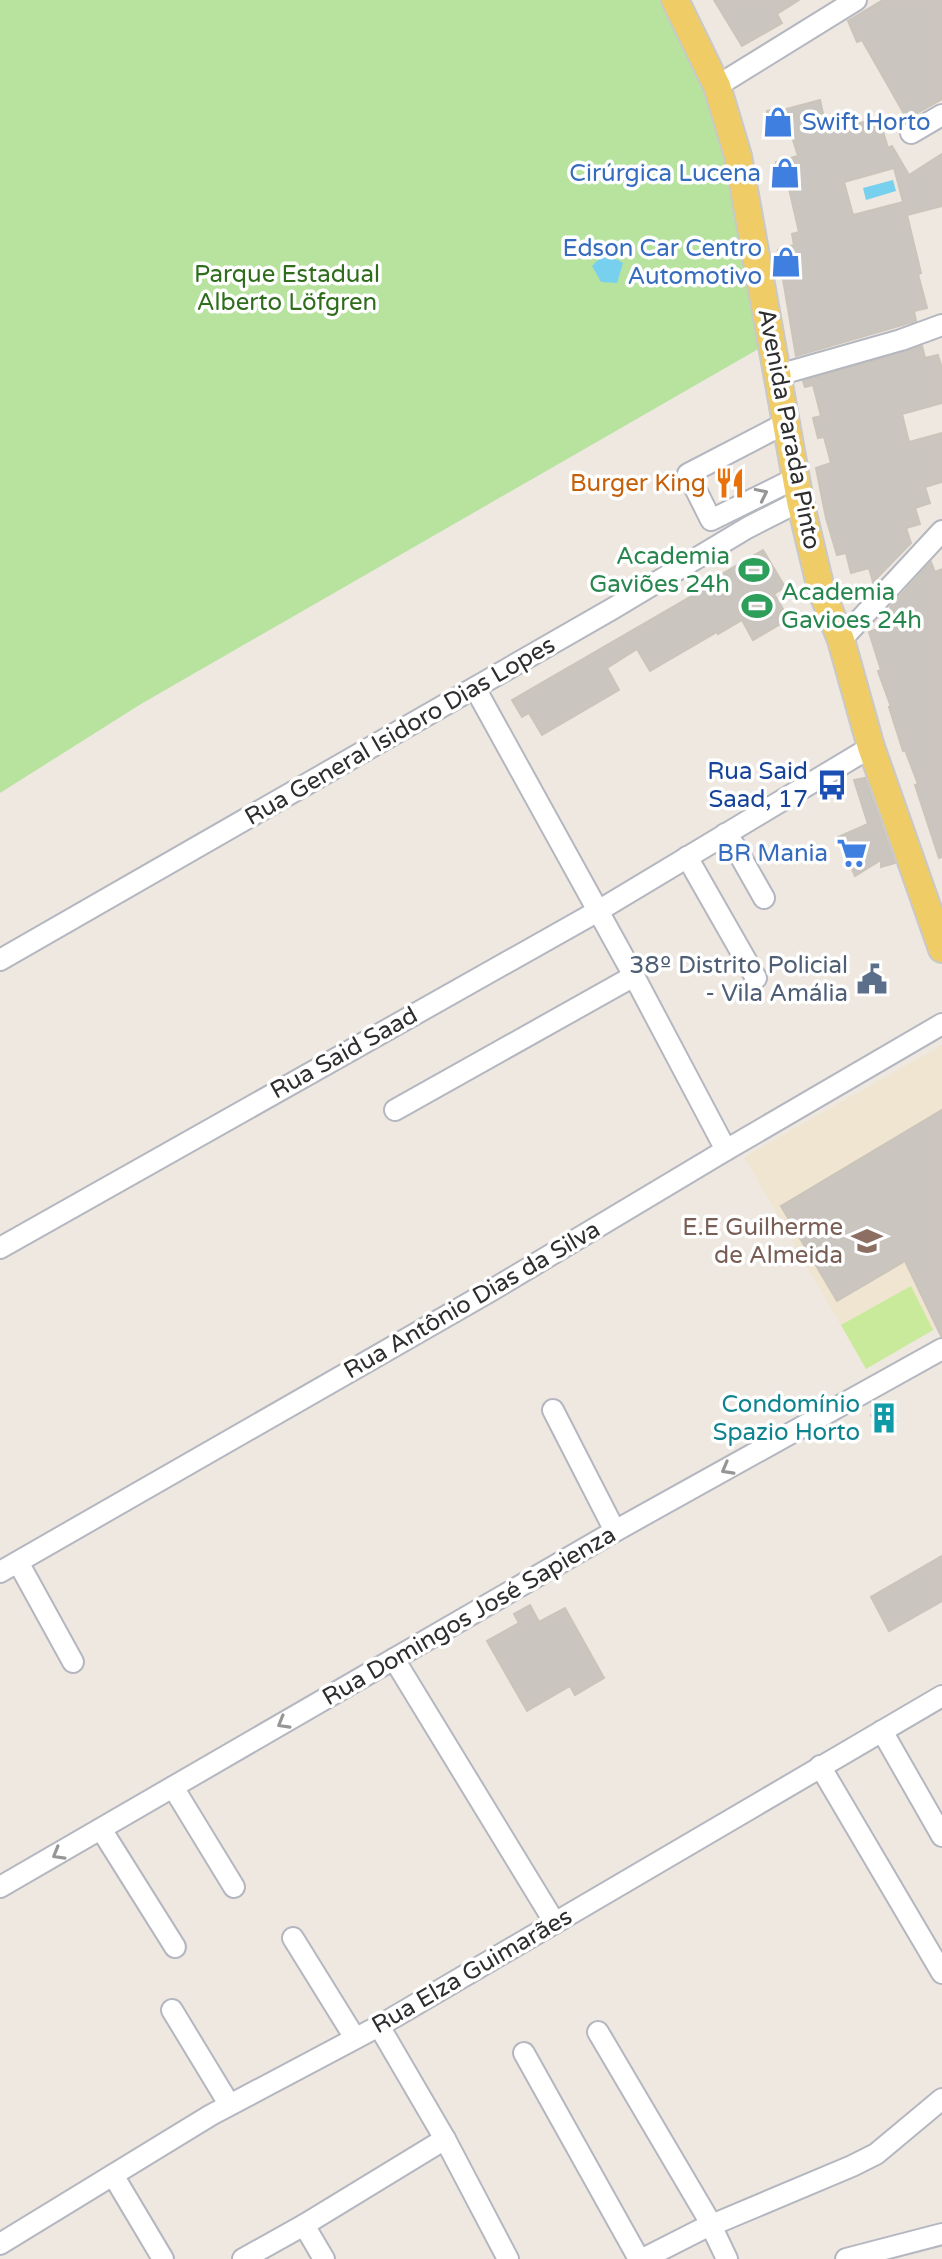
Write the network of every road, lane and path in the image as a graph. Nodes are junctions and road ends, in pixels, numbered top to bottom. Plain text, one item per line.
1 (675, 0) edge
2 (856, 0) edge
3 (717, 86) junction
4 (942, 115) edge
5 (911, 133) dead end
6 (942, 325) edge
7 (778, 375) junction
8 (786, 423) junction
9 (798, 489) junction
10 (942, 531) edge
11 (841, 640) junction
12 (475, 688) junction
13 (871, 747) junction
14 (725, 834) junction
15 (687, 857) junction
16 (764, 898) dead end
17 (598, 911) junction
18 (942, 949) edge
19 (0, 960) edge
20 (634, 976) junction
21 (756, 978) dead end
22 (942, 1024) edge
23 (395, 1110) dead end
24 (726, 1150) junction
25 (0, 1248) edge
26 (942, 1349) edge
27 (553, 1410) dead end
28 (615, 1531) junction
29 (18, 1562) junction
30 (0, 1572) edge
31 (394, 1659) junction
32 (73, 1662) dead end
33 (942, 1696) edge
34 (882, 1731) junction
35 (820, 1766) junction
36 (173, 1787) junction
37 (101, 1829) junction
38 (942, 1836) edge
39 (0, 1887) edge
40 (234, 1887) dead end
41 (555, 1923) junction
42 (293, 1938) dead end
43 (175, 1947) dead end
44 (942, 1973) edge
45 (172, 2010) dead end
46 (379, 2026) junction
47 (598, 2032) dead end
48 (355, 2038) junction
49 (524, 2053) dead end
50 (942, 2099) edge
51 (229, 2104) junction
52 (445, 2139) junction
53 (113, 2175) junction
54 (708, 2222) junction
55 (304, 2225) junction
56 (942, 2234) edge
57 (0, 2244) edge
58 (163, 2259) edge
59 (243, 2259) edge
60 (324, 2259) edge
61 (508, 2259) edge
62 (641, 2259) edge
63 (727, 2259) edge
64 (846, 2259) edge

1 - 3 main road, Avenida Parada Pinto
2 - 3 street
3 - 7 main road, Avenida Parada Pinto
4 - 5 street
6 - 7 street
7 - 8 main road, Avenida Parada Pinto
8 - 9 main road, Avenida Parada Pinto
8 -> 9 street
9 - 11 main road, Avenida Parada Pinto
9 - 12 street, Rua General Isidoro Dias Lopes
10 - 11 street
11 - 13 main road, Avenida Parada Pinto
12 - 17 street
12 - 19 street, Rua General Isidoro Dias Lopes
13 - 14 street, Rua Said Saad
13 - 18 main road, Avenida Parada Pinto
14 - 15 street, Rua Said Saad
14 - 16 street
15 - 17 street, Rua Said Saad
15 - 21 street
17 - 20 street
17 - 25 street, Rua Said Saad
20 - 23 street
20 - 24 street
22 - 24 street, Rua Antônio Dias da Silva
24 - 29 street, Rua Antônio Dias da Silva
26 -> 28 street, Rua Domingos José Sapienza
27 - 28 street
28 - 31 street, Rua Domingos José Sapienza
29 - 30 street, Rua Antônio Dias da Silva
29 - 32 street
31 -> 36 street, Rua Domingos José Sapienza
31 - 41 street
33 - 34 street, Rua Elza Guimarães
34 - 35 street, Rua Elza Guimarães
34 - 38 street
35 - 41 street, Rua Elza Guimarães
35 - 44 street
36 - 37 street, Rua Domingos José Sapienza
36 - 40 street
37 -> 39 street, Rua Domingos José Sapienza
37 - 43 street
41 - 46 street, Rua Elza Guimarães
42 - 48 street
45 - 51 street
46 - 48 street, Rua Elza Guimarães
46 - 52 street
47 - 54 street
48 - 51 street, Rua Elza Guimarães
49 - 62 street
50 - 54 street
51 - 53 street, Rua Elza Guimarães
52 - 55 street
52 - 61 street
53 - 57 street, Rua Elza Guimarães
53 - 58 street
54 - 62 street
54 - 63 street
55 - 59 street
55 - 60 street
56 - 64 street

